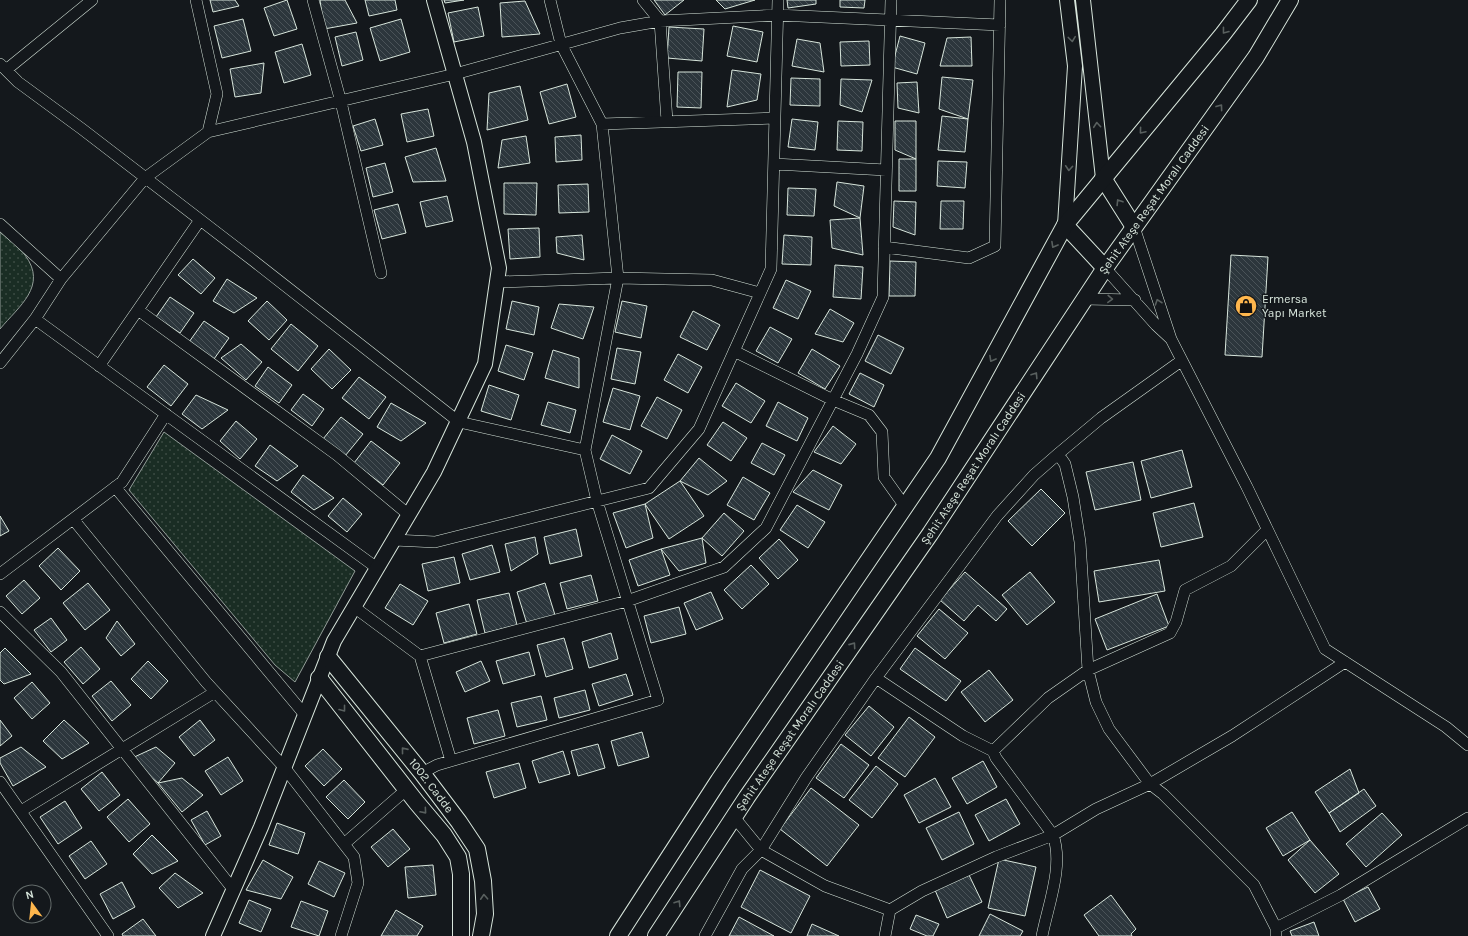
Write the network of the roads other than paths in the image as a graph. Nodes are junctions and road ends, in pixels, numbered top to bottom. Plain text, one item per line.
1 (92, 0) edge
2 (196, 0) edge
3 (313, 0) edge
4 (434, 0) edge
5 (550, 0) edge
6 (643, 0) edge
7 (778, 0) edge
8 (891, 0) edge
9 (1000, 0) edge
10 (1068, 0) edge
11 (1083, 0) edge
12 (1249, 0) edge
13 (1290, 0) edge
14 (777, 16) junction
15 (890, 20) junction
16 (660, 21) junction
17 (1000, 25) junction
18 (561, 44) junction
19 (3, 67) edge
20 (455, 74) junction
21 (341, 102) junction
22 (775, 118) junction
23 (667, 121) junction
24 (602, 124) junction
25 (208, 132) junction
26 (774, 164) junction
27 (886, 170) junction
28 (145, 178) junction
29 (1103, 178) junction
30 (200, 220) junction
31 (0, 224) edge
32 (1066, 225) junction
33 (1134, 226) junction
34 (884, 247) junction
35 (1105, 268) junction
36 (381, 273) dead end
37 (618, 278) junction
38 (62, 279) junction
39 (497, 282) junction
40 (760, 293) junction
41 (1085, 298) junction
42 (1135, 300) junction
43 (138, 310) junction
44 (35, 319) junction
45 (1171, 338) junction
46 (734, 351) junction
47 (1182, 361) junction
48 (0, 363) edge
49 (99, 366) junction
50 (833, 400) junction
51 (166, 414) junction
52 (459, 422) junction
53 (585, 450) junction
54 (1058, 454) junction
55 (115, 487) junction
56 (597, 501) junction
57 (906, 508) junction
58 (409, 514) junction
59 (73, 520) junction
60 (1266, 531) junction
61 (394, 540) junction
62 (377, 568) junction
63 (0, 574) edge
64 (627, 601) junction
65 (354, 607) junction
66 (0, 612) edge
67 (420, 656) junction
68 (328, 657) junction
69 (1345, 662) junction
70 (1088, 670) junction
71 (319, 678) junction
72 (876, 678) junction
73 (215, 692) junction
74 (305, 715) junction
75 (1468, 746) edge
76 (123, 750) junction
77 (993, 751) junction
78 (451, 761) junction
79 (284, 767) junction
80 (422, 773) junction
81 (0, 782) edge
82 (1150, 784) junction
83 (407, 790) junction
84 (21, 811) junction
85 (734, 816) junction
86 (1468, 818) edge
87 (1053, 835) junction
88 (344, 844) junction
89 (761, 850) junction
90 (233, 889) junction
91 (890, 910) junction
92 (1276, 932) edge
93 (108, 936) edge
94 (213, 936) edge
95 (342, 936) edge
96 (461, 936) edge
97 (481, 936) edge
98 (618, 936) edge
99 (656, 936) edge
100 (705, 936) edge
101 (885, 936) edge
102 (1042, 936) edge

1 - 19 street
2 - 25 street
3 - 21 street
4 - 20 street
5 - 18 street
6 - 16 street
7 - 14 street
8 - 15 street
9 - 17 street
10 -> 32 street
29 -> 11 street
12 -> 29 main road
33 -> 13 main road, Şehit Ateşe Reşat Moralı Caddesi
14 - 15 street
14 - 16 street
14 - 22 street
15 - 17 street
15 - 27 street
16 - 18 street
16 - 23 street
17 - 34 street
18 - 20 street
18 - 24 street
19 - 28 street
20 - 21 street
20 - 39 street
21 - 25 street
21 - 36 street
22 - 23 street
22 - 26 street
23 - 24 street
24 - 37 street
25 - 28 street
26 - 27 street
26 - 40 street
27 - 34 street
28 - 30 street
28 - 38 street
29 - 32 main road
33 -> 29 main road
30 - 43 street
30 - 52 street
31 - 38 street
32 - 35 main road
32 -> 57 main road
33 - 35 main road, Şehit Ateşe Reşat Moralı Caddesi
45 -> 33 street
34 - 50 street
35 - 41 main road, Şehit Ateşe Reşat Moralı Caddesi
35 - 42 street
37 - 39 street
37 - 40 street
37 - 53 street
38 - 44 street
39 - 52 street
40 - 46 street
41 -> 42 street
85 -> 41 main road, Şehit Ateşe Reşat Moralı Caddesi
42 - 45 street
43 - 49 street
43 - 58 street
44 - 48 street
44 - 49 street
45 - 47 street
46 - 50 street
46 - 56 street
47 - 54 street
47 - 60 street
49 - 51 street
50 - 57 street
50 - 64 street
51 - 55 street
51 - 62 street
52 - 53 street
52 - 58 street
53 - 56 street
54 - 70 street
54 - 72 street
55 - 59 street
55 - 74 street
56 - 61 street
56 - 64 street
57 - 98 main road
58 - 61 street
59 - 63 street
59 - 73 street
60 - 69 street
60 - 70 street
61 - 62 street
62 - 65 street
64 - 67 street
64 - 78 street
65 - 67 street
65 - 68 street
66 - 76 street
67 - 78 street
68 - 71 street
80 -> 68 main road, 1002. Cadde
69 - 75 street
69 - 82 street
70 - 77 street
70 - 82 street
71 - 74 street
71 -> 83 main road, 1002. Cadde
72 - 77 street
72 - 89 street
73 - 76 street
73 - 79 street
74 - 79 street
76 - 84 street
76 - 90 street
77 - 87 street
78 - 80 street
79 - 88 street
79 - 90 street
80 - 83 main road
97 -> 80 main road, 1002. Cadde
81 - 84 street
82 - 87 street
82 - 92 street
83 - 88 street
83 -> 96 main road, 1002. Cadde
84 - 93 street
85 - 89 street
99 -> 85 main road, Şehit Ateşe Reşat Moralı Caddesi
86 - 92 street
87 - 91 street
87 - 102 street
88 - 95 street
89 - 91 street
89 - 100 street
90 - 94 street
91 - 101 street

